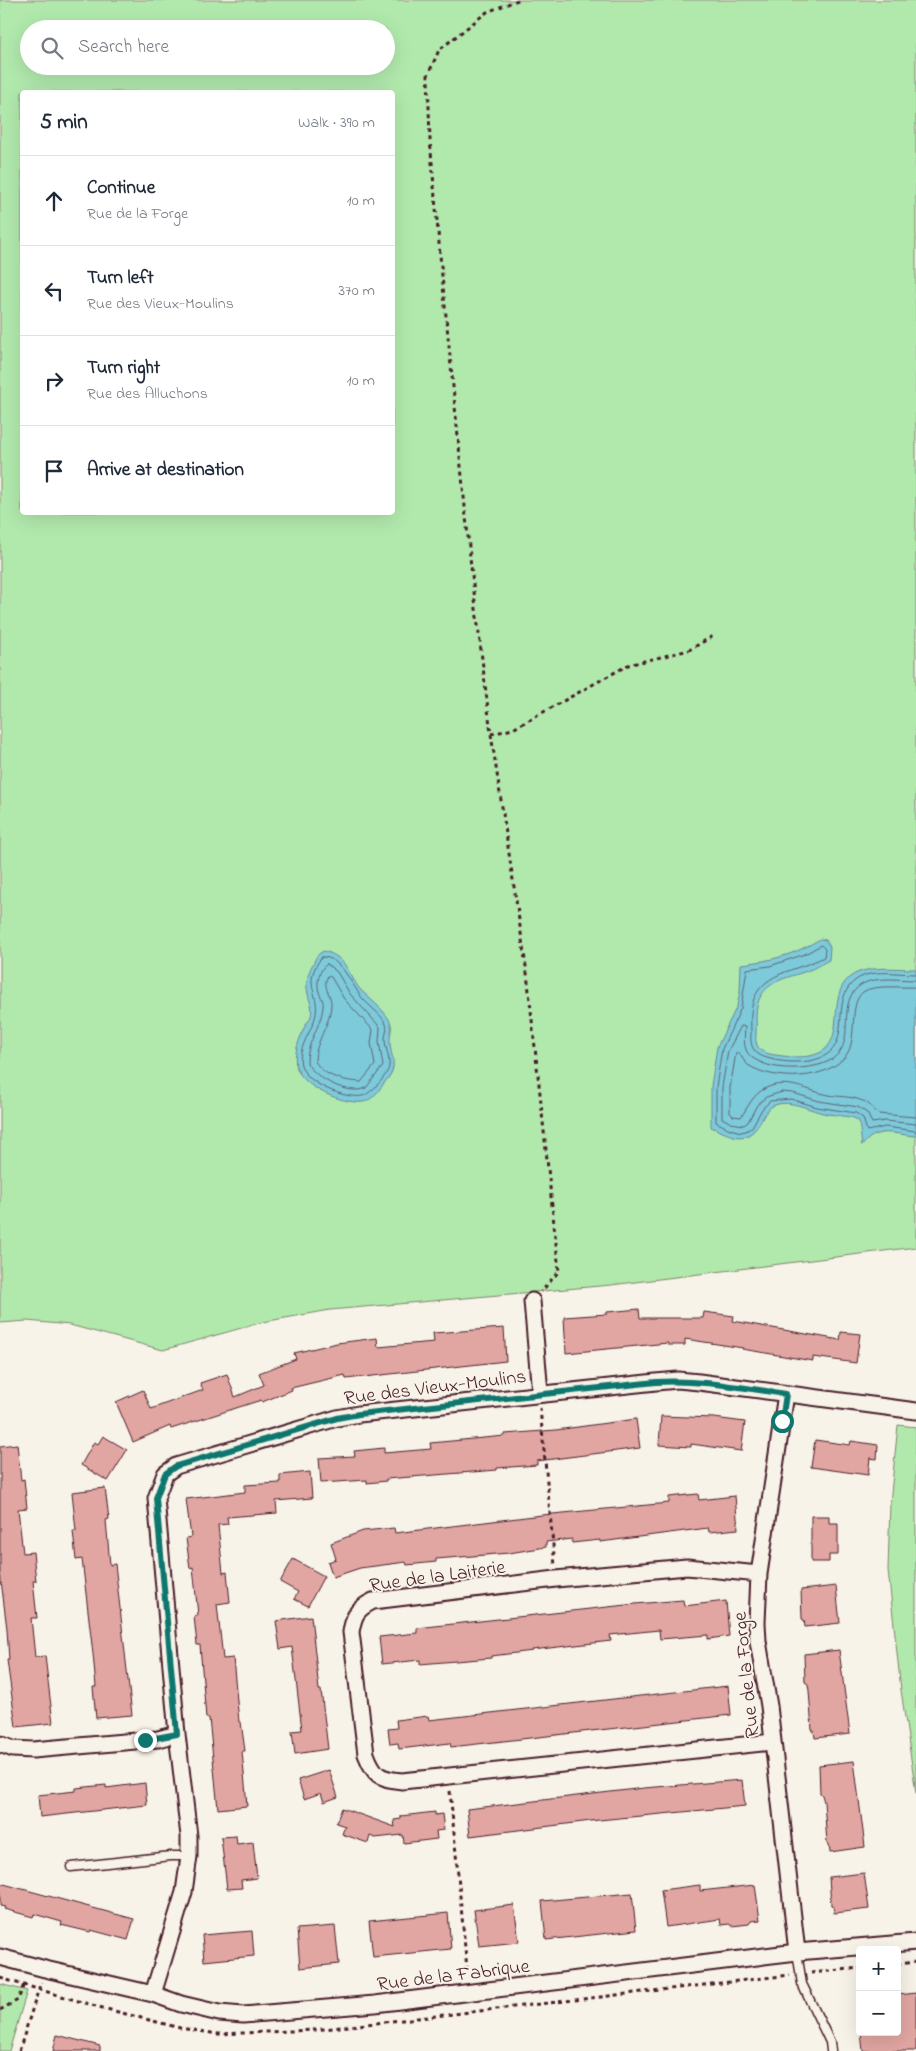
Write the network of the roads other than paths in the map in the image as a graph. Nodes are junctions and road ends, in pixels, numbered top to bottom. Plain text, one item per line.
1 (532, 1301) road end
2 (540, 1393) junction
3 (786, 1394) junction
4 (916, 1411) edge
5 (760, 1574) junction
6 (177, 1734) junction
7 (772, 1742) junction
8 (0, 1744) edge
9 (189, 1856) junction
10 (71, 1867) dead end
11 (916, 1942) edge
12 (797, 1952) junction
13 (0, 1957) edge
14 (153, 1994) junction
15 (832, 2051) edge

1 - 2 street
2 - 3 street, Rue des Vieux-Moulins
2 - 6 street, Rue des Vieux-Moulins
3 - 4 street, Rue des Vieux-Moulins
3 - 5 street, Rue de la Forge
5 - 7 street, Rue de la Forge
5 - 7 street, Rue de la Laiterie
6 - 8 street
6 - 9 street, Rue des Vieux-Moulins
7 - 12 street, Rue de la Forge
9 - 10 lane
9 - 14 street, Rue des Vieux-Moulins
11 - 12 street, Rue de la Fabrique
12 - 14 street, Rue de la Fabrique
12 - 15 lane
13 - 14 street, Rue de la Fabrique

